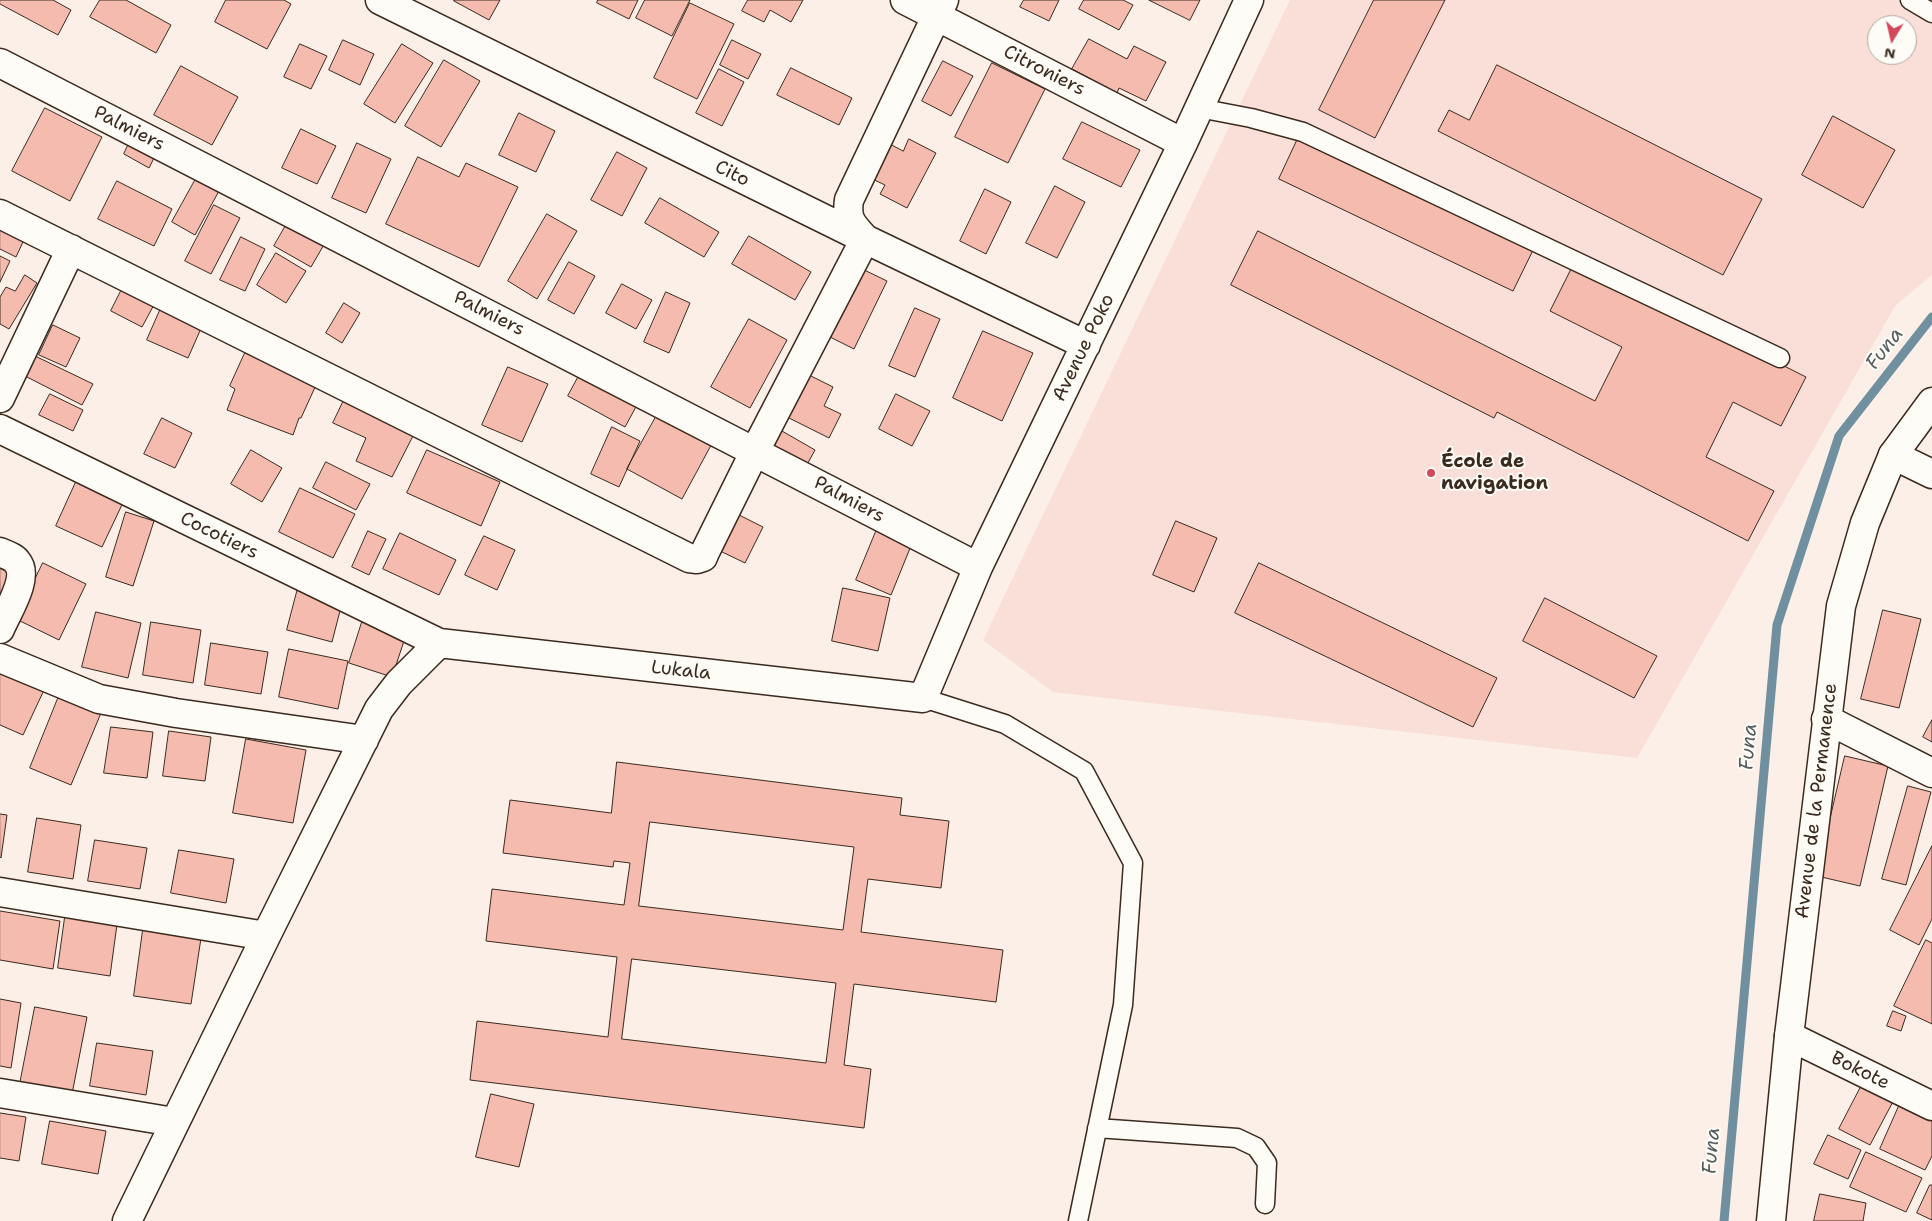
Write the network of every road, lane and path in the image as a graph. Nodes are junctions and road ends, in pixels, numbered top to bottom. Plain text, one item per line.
1 (380, 0) edge
2 (905, 0) edge
3 (1249, 0) edge
4 (1910, 0) edge
5 (940, 8) edge
6 (1932, 12) edge
7 (0, 63) edge
8 (1199, 108) junction
9 (1183, 143) junction
10 (0, 214) edge
11 (865, 239) junction
12 (71, 249) junction
13 (1086, 345) junction
14 (1780, 358) dead end
15 (0, 398) edge
16 (1932, 402) edge
17 (0, 429) edge
18 (755, 451) junction
19 (1893, 455) junction
20 (1932, 474) edge
21 (0, 552) edge
22 (978, 567) junction
23 (0, 629) edge
24 (439, 643) junction
25 (0, 658) edge
26 (924, 698) junction
27 (1826, 719) junction
28 (364, 740) junction
29 (1932, 773) edge
30 (0, 892) edge
31 (266, 936) junction
32 (1789, 1036) junction
33 (0, 1093) edge
34 (1932, 1106) edge
35 (174, 1122) junction
36 (1098, 1128) junction
37 (1265, 1204) dead end
38 (127, 1221) edge
39 (1078, 1221) edge
40 (1771, 1221) edge

1 - 11 street, Cito
2 - 5 street, Citroniers
3 - 8 street, Avenue Poko
4 - 6 lane
5 - 9 street, Citroniers
5 - 11 street
7 - 18 street, Palmiers
8 - 9 street, Avenue Poko
8 - 14 lane
9 - 13 street, Avenue Poko
10 - 12 street
11 - 13 street, Cito
11 - 18 street
12 - 15 street
12 - 18 street
13 - 22 street, Avenue Poko
16 - 19 street, Avenue de la Permanence
17 - 24 street, Cocotiers
18 - 22 street, Palmiers
19 - 20 street
19 - 27 street, Avenue de la Permanence
21 - 23 street
22 - 26 street, Avenue Poko
24 - 26 street, Lukala
24 - 28 street
25 - 28 street
26 - 36 lane
27 - 29 street
27 - 32 street, Avenue de la Permanence
28 - 31 street
30 - 31 street
31 - 35 street
32 - 34 street, Bokote
32 - 40 street, Avenue de la Permanence
33 - 35 street
35 - 38 street
36 - 37 lane
36 - 39 lane

